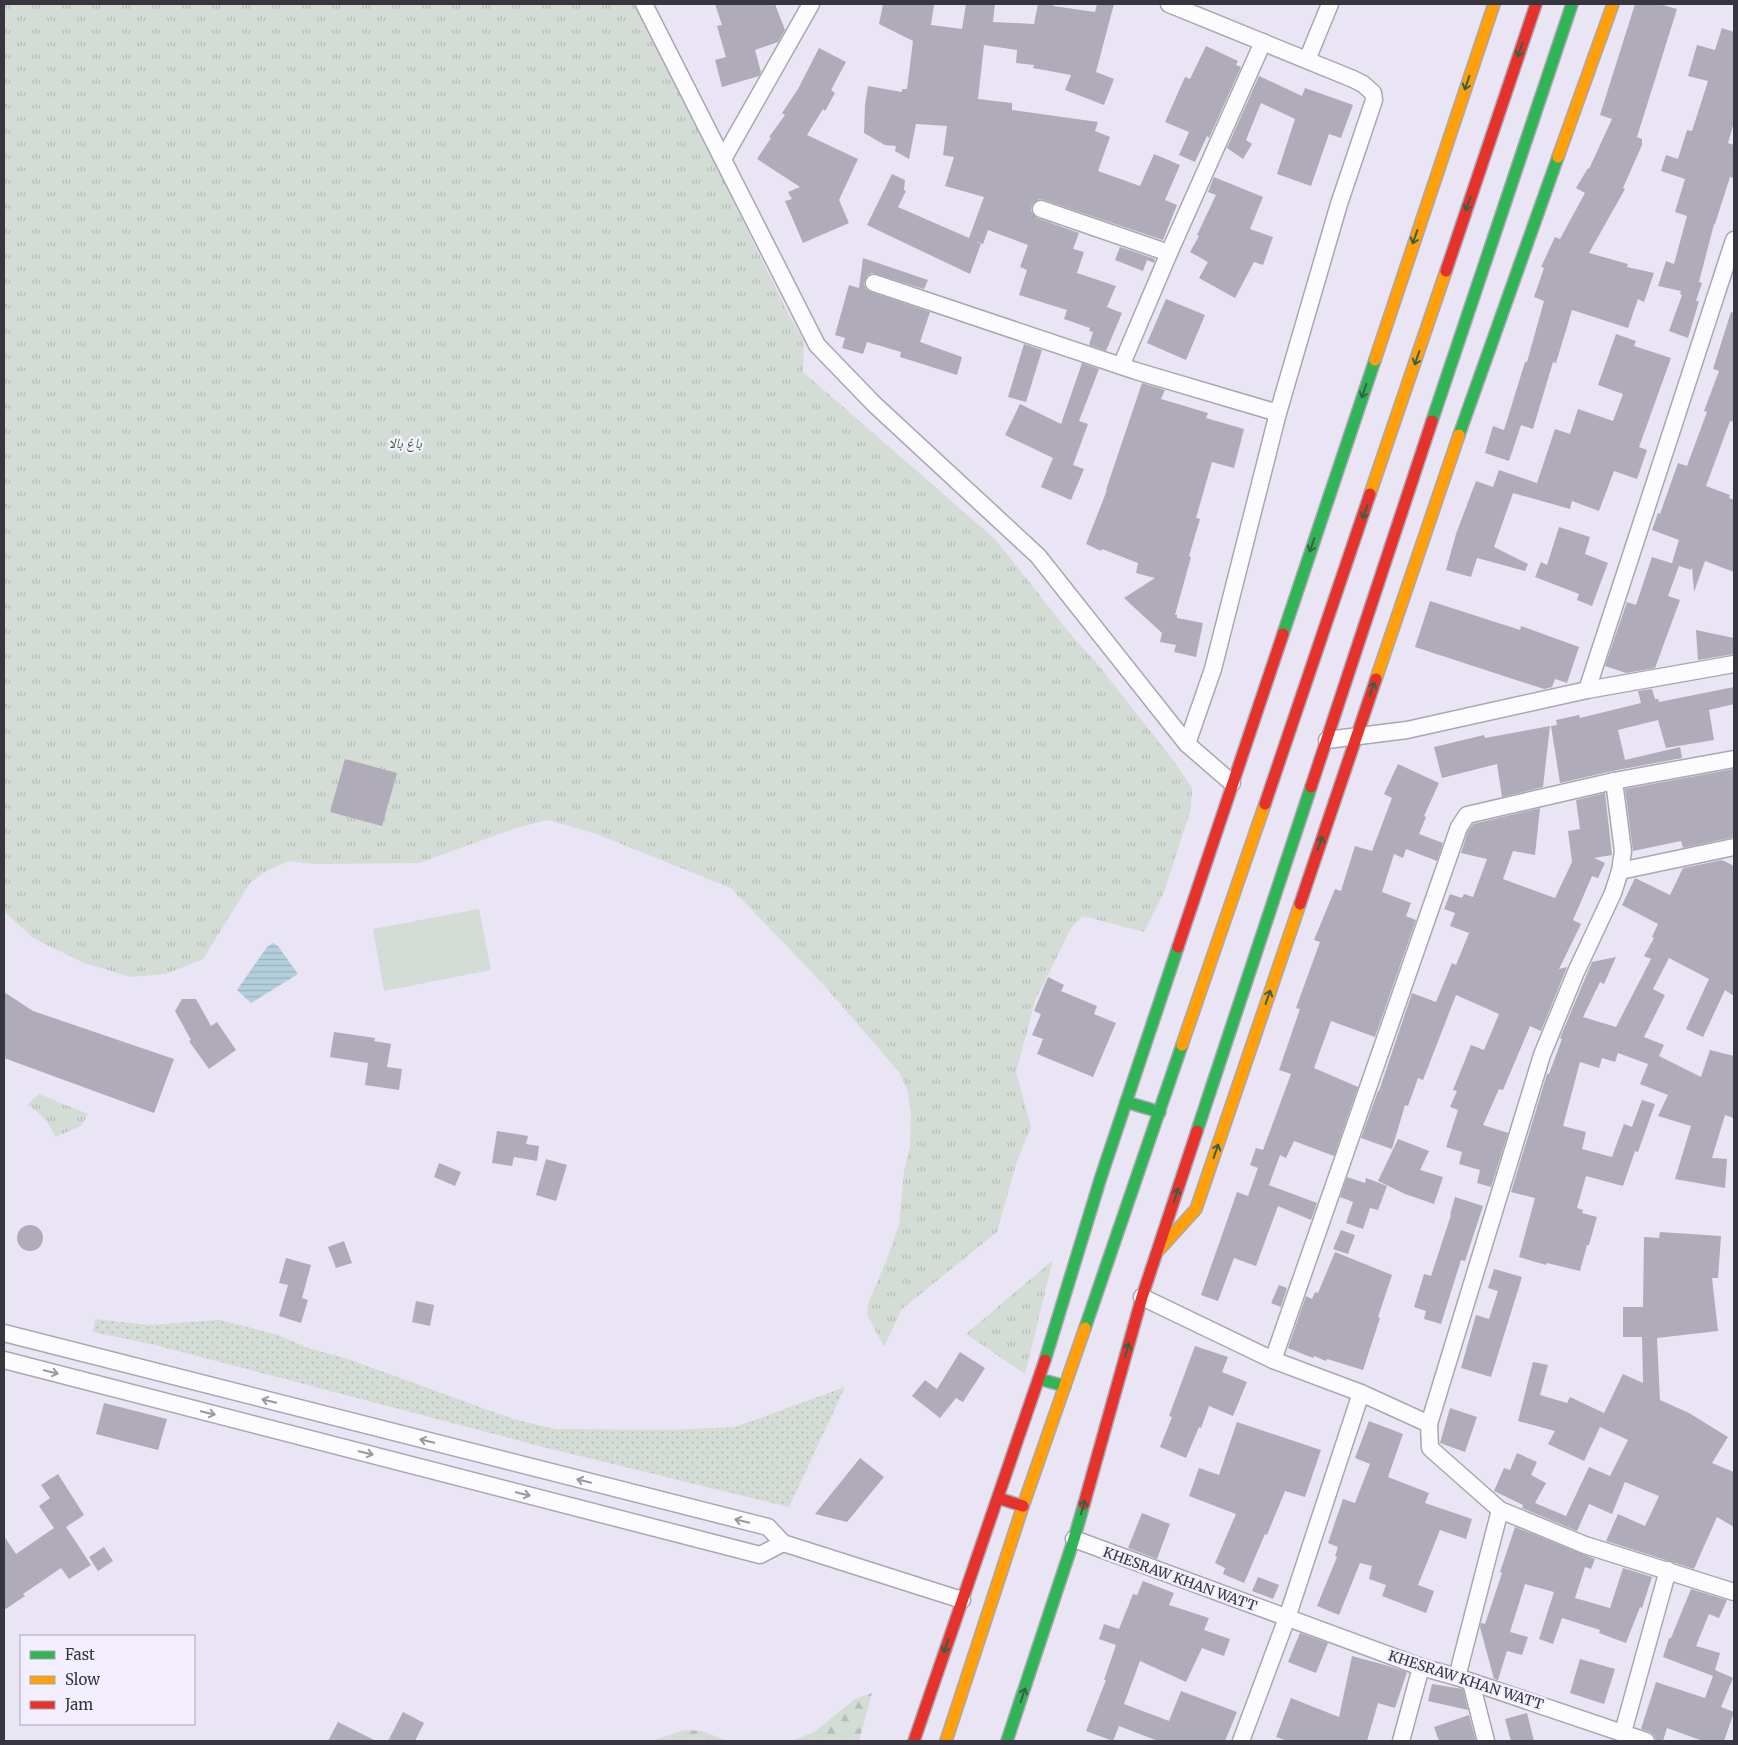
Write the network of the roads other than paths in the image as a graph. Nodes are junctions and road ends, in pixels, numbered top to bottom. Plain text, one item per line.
1 (644, 4) edge
2 (811, 4) edge
3 (1169, 4) edge
4 (1330, 4) edge
5 (1494, 4) edge
6 (1536, 4) edge
7 (1572, 4) edge
8 (1612, 4) edge
9 (1263, 42) junction
10 (1307, 60) junction
11 (723, 159) junction
12 (1041, 209) dead end
13 (1734, 240) edge
14 (1168, 253) junction
15 (874, 283) dead end
16 (1121, 366) junction
17 (1278, 413) junction
18 (1734, 664) edge
19 (1587, 690) junction
20 (1356, 737) junction
21 (1327, 740) junction
22 (1187, 744) junction
23 (1734, 759) edge
24 (1614, 781) junction
25 (1232, 783) junction
26 (1734, 848) edge
27 (1620, 871) junction
28 (1126, 1102) junction
29 (1160, 1112) junction
30 (1157, 1251) junction
31 (1142, 1297) junction
32 (4, 1333) edge
33 (24, 1338) junction
34 (1273, 1360) junction
35 (11, 1362) edge
36 (1039, 1379) junction
37 (1065, 1386) junction
38 (1361, 1393) junction
39 (1429, 1424) junction
40 (998, 1498) junction
41 (1023, 1506) junction
42 (1500, 1510) junction
43 (1074, 1539) junction
44 (783, 1543) junction
45 (1668, 1570) junction
46 (1734, 1592) edge
47 (962, 1600) junction
48 (1286, 1618) junction
49 (1421, 1666) junction
50 (1464, 1679) junction
51 (1624, 1737) edge
52 (914, 1741) edge
53 (946, 1741) edge
54 (1008, 1741) edge
55 (1241, 1741) edge
56 (1401, 1741) edge
57 (1486, 1741) edge
58 (1646, 1741) edge

1 - 11 street
2 - 11 street
3 - 9 street
4 - 10 street
5 -> 25 main road
6 -> 29 main road
7 - 21 main road
20 -> 8 main road
9 - 10 street
9 - 14 street
10 - 17 street
11 - 22 street
12 - 14 street
13 - 19 street
14 - 16 street
15 - 16 street
16 - 17 street
17 - 22 street
18 - 19 street
19 - 20 street
20 - 21 street
30 -> 20 main road
30 -> 21 main road
22 - 25 street
23 - 24 street
24 - 27 street
24 - 34 street
25 - 28 main road
26 - 27 street
27 - 39 street
28 - 29 main road
28 - 36 main road
29 - 37 main road
30 - 31 main road
31 - 34 street
43 -> 31 main road
32 - 33 street
33 - 35 street
44 -> 33 street
34 - 38 street
35 -> 44 street
36 - 37 main road
36 - 40 main road
37 - 41 main road
38 - 39 street
38 - 48 street
39 - 42 street
40 - 41 main road
40 - 47 main road
41 - 53 main road
42 - 45 street
42 - 50 street
43 - 48 street, KHESRAW KHAN WATT
54 -> 43 main road
44 - 47 street
45 - 46 street
45 - 51 street
47 -> 52 main road
48 - 49 street, KHESRAW KHAN WATT
48 - 55 street
49 - 50 street, KHESRAW KHAN WATT
49 - 56 street
50 - 51 street, KHESRAW KHAN WATT
50 - 57 street
51 - 58 street, KHESRAW KHAN WATT

